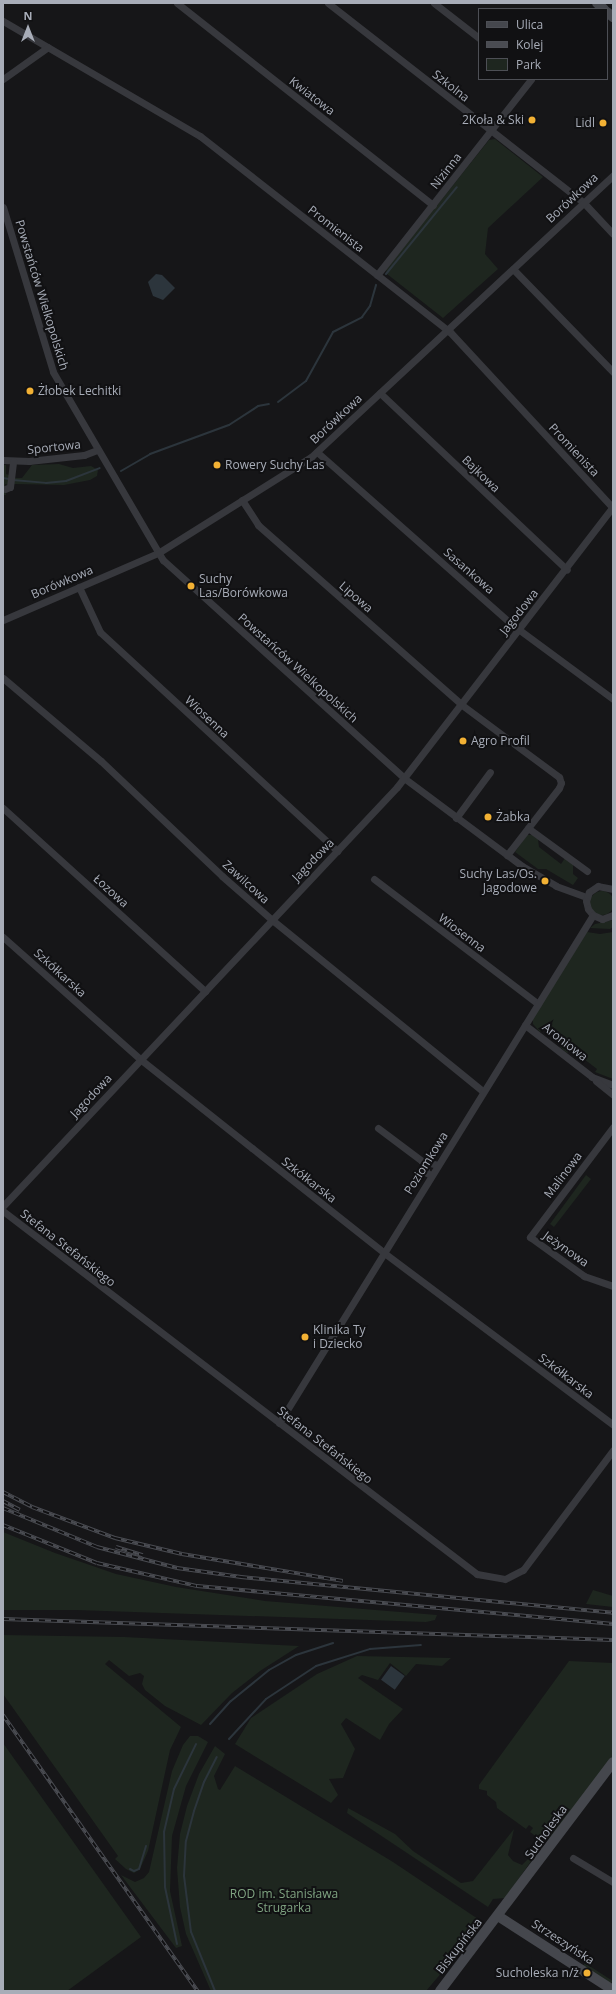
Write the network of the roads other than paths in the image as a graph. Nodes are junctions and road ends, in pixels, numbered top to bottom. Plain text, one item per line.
1 (177, 3) edge
2 (328, 3) edge
3 (434, 3) edge
4 (3, 21) edge
5 (478, 37) edge
6 (48, 47) junction
7 (3, 79) edge
8 (530, 80) edge
9 (490, 131) junction
10 (613, 175) edge
11 (584, 202) junction
12 (433, 205) junction
13 (3, 207) edge
14 (613, 234) edge
15 (513, 269) junction
16 (377, 275) junction
17 (446, 330) junction
18 (613, 372) edge
19 (380, 393) junction
20 (97, 450) junction
21 (317, 452) junction
22 (3, 460) edge
23 (13, 461) junction
24 (8, 487) dead end
25 (242, 500) junction
26 (613, 508) edge
27 (158, 553) junction
28 (567, 570) junction
29 (79, 586) junction
30 (3, 620) edge
31 (519, 630) junction
32 (3, 678) edge
33 (613, 699) edge
34 (462, 705) junction
35 (490, 772) dead end
36 (404, 778) junction
37 (3, 808) edge
38 (456, 818) junction
39 (528, 828) junction
40 (337, 851) junction
41 (507, 855) junction
42 (587, 871) dead end
43 (374, 879) dead end
44 (613, 889) edge
45 (587, 897) junction
46 (593, 915) junction
47 (613, 915) edge
48 (271, 919) junction
49 (3, 937) edge
50 (205, 991) junction
51 (538, 1004) junction
52 (525, 1025) junction
53 (140, 1059) junction
54 (592, 1077) junction
55 (613, 1085) edge
56 (484, 1091) junction
57 (613, 1096) edge
58 (613, 1127) edge
59 (378, 1128) dead end
60 (422, 1161) junction
61 (438, 1164) junction
62 (431, 1175) junction
63 (3, 1206) edge
64 (3, 1211) edge
65 (530, 1237) joint
66 (383, 1252) junction
67 (613, 1286) edge
68 (279, 1423) junction
69 (613, 1425) edge
70 (613, 1450) edge
71 (613, 1762) edge
72 (574, 1858) dead end
73 (613, 1882) edge
74 (498, 1916) junction
75 (613, 1990) edge
76 (440, 1991) edge

1 - 12 street, Kwiatowa
2 - 9 street, Szkolna
3 - 5 street
4 - 6 street, Promienista
6 - 7 street
6 - 16 street, Promienista
8 - 9 street, Nizinna
9 - 11 street, Szkolna
9 - 12 street, Nizinna
10 - 11 street, Borówkowa
11 - 14 street, Szkolna
11 - 15 street, Borówkowa
12 - 16 street, Nizinna
13 - 20 street, Powstańców Wielkopolskich
15 - 17 street, Borówkowa
15 - 18 street
16 - 17 street, Promienista
17 - 19 street, Borówkowa
17 - 26 street, Promienista
19 - 21 street, Borówkowa
19 - 28 street, Bajkowa
20 - 23 street, Sportowa
20 - 27 street, Powstańców Wielkopolskich
21 - 25 street, Borówkowa
21 - 31 street, Sasankowa
22 - 23 street, Sportowa
23 - 24 street, Sportowa
25 - 27 street, Borówkowa
25 - 34 street, Lipowa
26 - 28 street, Jagodowa
27 - 29 street, Borówkowa
27 - 36 street, Powstańców Wielkopolskich
28 - 31 street, Jagodowa
29 - 30 street, Borówkowa
29 - 40 street, Wiosenna
31 - 33 street, Sasankowa
31 - 34 street, Jagodowa
32 - 48 street, Zawilcowa
34 - 36 street, Jagodowa
34 - 39 street, Lipowa
35 - 38 street
36 - 38 street, Powstańców Wielkopolskich
36 - 40 street, Jagodowa
37 - 50 street, Łozowa
38 - 41 street, Powstańców Wielkopolskich
39 - 41 street
39 - 42 street
40 - 48 street, Jagodowa
41 - 45 street, Powstańców Wielkopolskich
43 - 51 street, Wiosenna
44 - 45 street
45 - 46 street
46 - 47 street
46 - 51 street, Poziomkowa
48 - 50 street, Jagodowa
48 - 56 street, Zawilcowa
49 - 53 street, Szkółkarska
50 - 53 street, Jagodowa
51 - 52 street, Poziomkowa
52 - 54 street, Aroniowa
52 - 56 street, Poziomkowa
53 - 63 street, Jagodowa
53 - 66 street, Szkółkarska
54 - 55 street, Aroniowa
54 - 57 street, Aroniowa
56 - 61 street, Poziomkowa
58 - 65 street, Malinowa
59 - 60 street
60 - 61 street
60 - 62 street
61 - 62 street, Poziomkowa
62 - 66 street, Poziomkowa
64 - 68 street, Stefana Stefańskiego
65 - 67 street, Jeżynowa
66 - 68 street, Poziomkowa
66 - 69 street, Szkółkarska
68 - 70 street, Stefana Stefańskiego
71 - 74 street, Sucholeska
72 - 73 street
74 - 75 street, Strzeszyńska
74 - 76 street, Biskupińska

